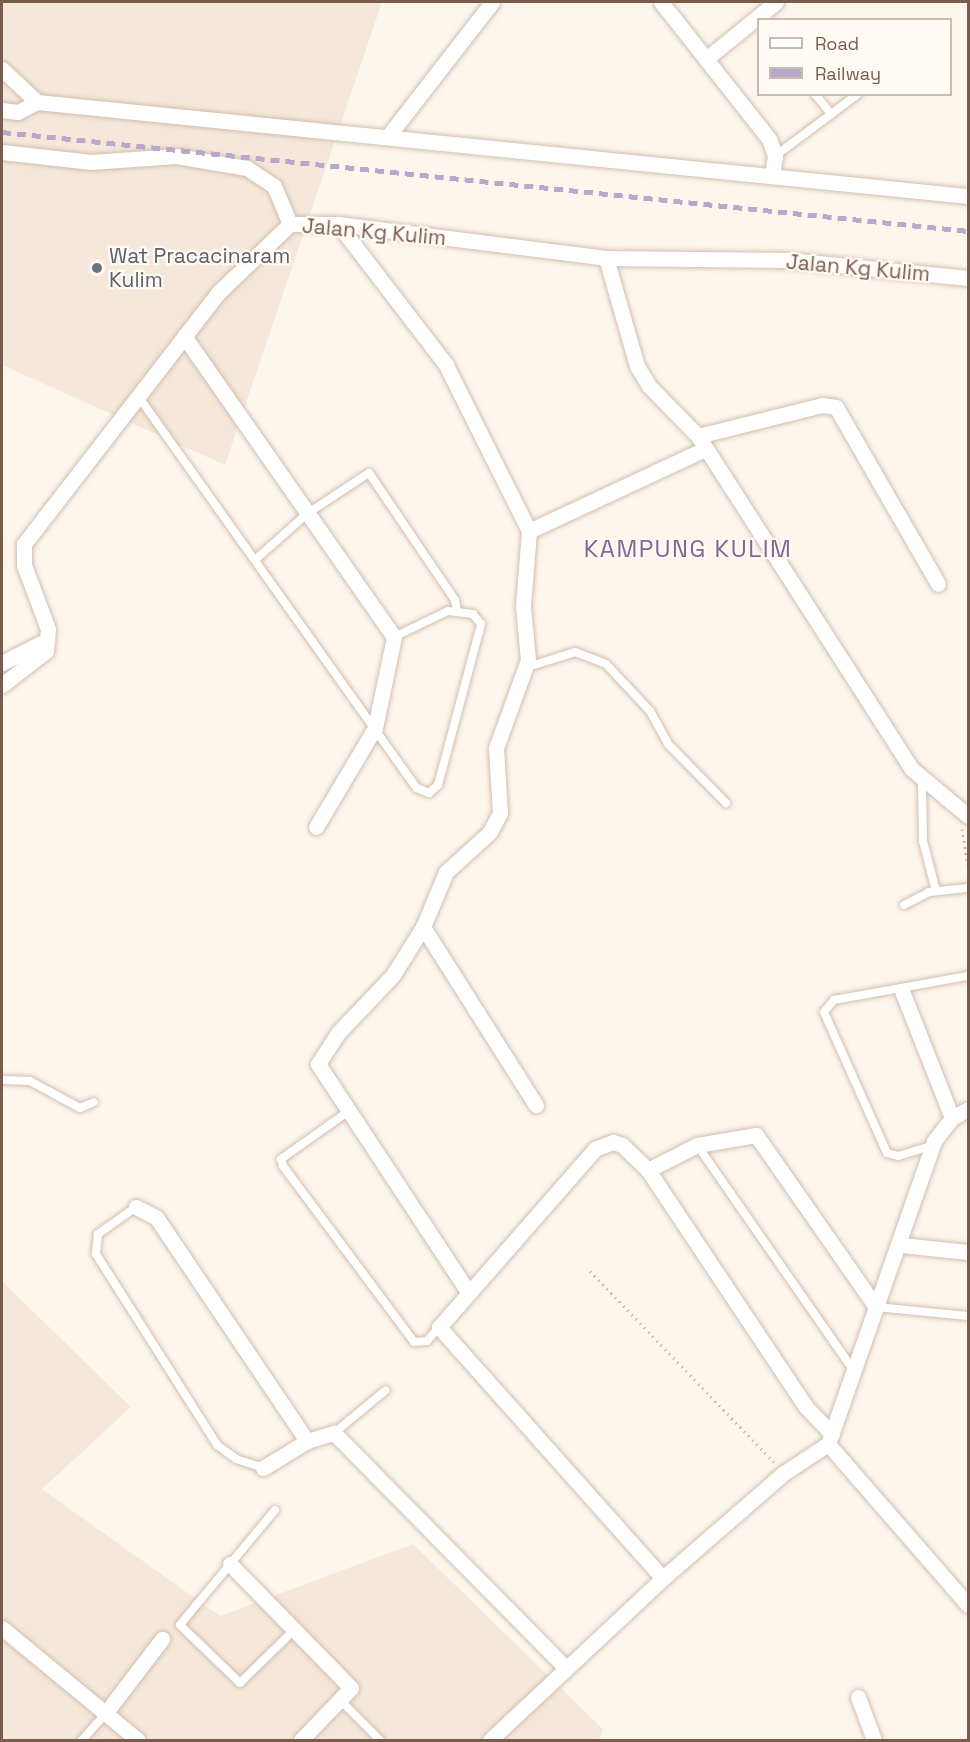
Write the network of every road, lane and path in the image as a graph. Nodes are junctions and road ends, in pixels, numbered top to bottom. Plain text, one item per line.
1 (492, 2) edge
2 (662, 2) edge
3 (776, 2) edge
4 (761, 18) edge
5 (757, 22) edge
6 (706, 59) junction
7 (2, 69) edge
8 (817, 96) edge
9 (855, 96) edge
10 (37, 102) junction
11 (2, 110) edge
12 (831, 114) junction
13 (389, 135) junction
14 (2, 152) edge
15 (775, 156) junction
16 (771, 175) junction
17 (969, 196) edge
18 (290, 224) junction
19 (338, 224) junction
20 (606, 258) junction
21 (969, 278) edge
22 (184, 336) junction
23 (138, 396) junction
24 (702, 442) junction
25 (308, 513) junction
26 (529, 531) junction
27 (256, 559) junction
28 (938, 584) dead end
29 (457, 611) junction
30 (394, 637) junction
31 (47, 640) junction
32 (2, 663) edge
33 (526, 668) junction
34 (2, 685) edge
35 (375, 728) junction
36 (922, 783) junction
37 (726, 803) dead end
38 (964, 815) edge
39 (316, 827) dead end
40 (969, 866) edge
41 (969, 888) edge
42 (936, 891) junction
43 (904, 905) dead end
44 (423, 927) junction
45 (969, 976) edge
46 (902, 991) junction
47 (2, 1080) edge
48 (94, 1102) dead end
49 (536, 1105) dead end
50 (969, 1110) edge
51 (346, 1113) junction
52 (952, 1118) junction
53 (697, 1145) junction
54 (933, 1146) junction
55 (648, 1170) junction
56 (136, 1207) joint
57 (902, 1245) junction
58 (969, 1252) edge
59 (590, 1271) dead end
60 (469, 1293) junction
61 (876, 1307) junction
62 (969, 1316) edge
63 (439, 1327) junction
64 (852, 1368) junction
65 (386, 1390) dead end
66 (334, 1433) junction
67 (830, 1439) junction
68 (307, 1441) junction
69 (263, 1468) joint
70 (784, 1473) junction
71 (274, 1510) dead end
72 (230, 1564) junction
73 (663, 1578) junction
74 (969, 1605) edge
75 (2, 1628) edge
76 (295, 1629) junction
77 (162, 1639) dead end
78 (565, 1667) junction
79 (858, 1697) dead end
80 (341, 1701) junction
81 (107, 1712) junction
82 (82, 1740) edge
83 (138, 1740) edge
84 (301, 1740) edge
85 (380, 1740) edge
86 (490, 1740) edge
87 (874, 1740) edge

1 - 13 street
2 - 6 street
3 - 4 street
5 - 6 street
6 - 15 street
7 - 10 street
8 - 12 lane
9 - 12 lane
10 - 11 street
10 - 13 street
12 - 15 lane
13 - 16 street
14 - 18 street
15 - 16 street
16 - 17 street
18 - 19 street, Jalan Kg Kulim
18 - 22 street, Jalan Kg Kulim
19 - 20 street, Jalan Kg Kulim
19 - 26 street
20 - 21 street, Jalan Kg Kulim
20 - 24 street
22 - 23 street, Jalan Kg Kulim
22 - 25 street
23 - 27 lane
23 - 31 street, Jalan Kg Kulim
24 - 26 street
24 - 28 street
24 - 36 street
25 - 27 lane
25 - 29 lane
25 - 30 street
26 - 33 street
27 - 35 lane
29 - 30 lane
29 - 35 lane
30 - 35 street
31 - 32 street
31 - 34 street
33 - 37 lane
33 - 44 street
35 - 39 street
36 - 38 street
36 - 42 lane
38 - 40 path
41 - 42 lane
42 - 43 lane
44 - 49 street
44 - 51 street
45 - 46 lane
46 - 52 street
46 - 54 lane
47 - 48 lane
50 - 52 street
51 - 60 street
51 - 63 lane
52 - 54 street
53 - 55 street
53 - 61 street
53 - 64 lane
54 - 57 street
55 - 60 street
55 - 67 street
56 - 68 street
56 - 69 lane
57 - 58 street
57 - 61 street
59 - 70 path
60 - 63 street
61 - 62 lane
61 - 64 street
63 - 73 street
64 - 67 street
65 - 66 lane
66 - 68 street
66 - 78 street
67 - 70 street
67 - 74 street
68 - 69 street
70 - 73 street
71 - 72 lane
72 - 76 street
72 - 76 lane
73 - 78 street
75 - 81 street
76 - 80 street
77 - 81 street
78 - 86 street
79 - 87 street
80 - 84 street
80 - 85 lane
81 - 82 lane
81 - 83 street

